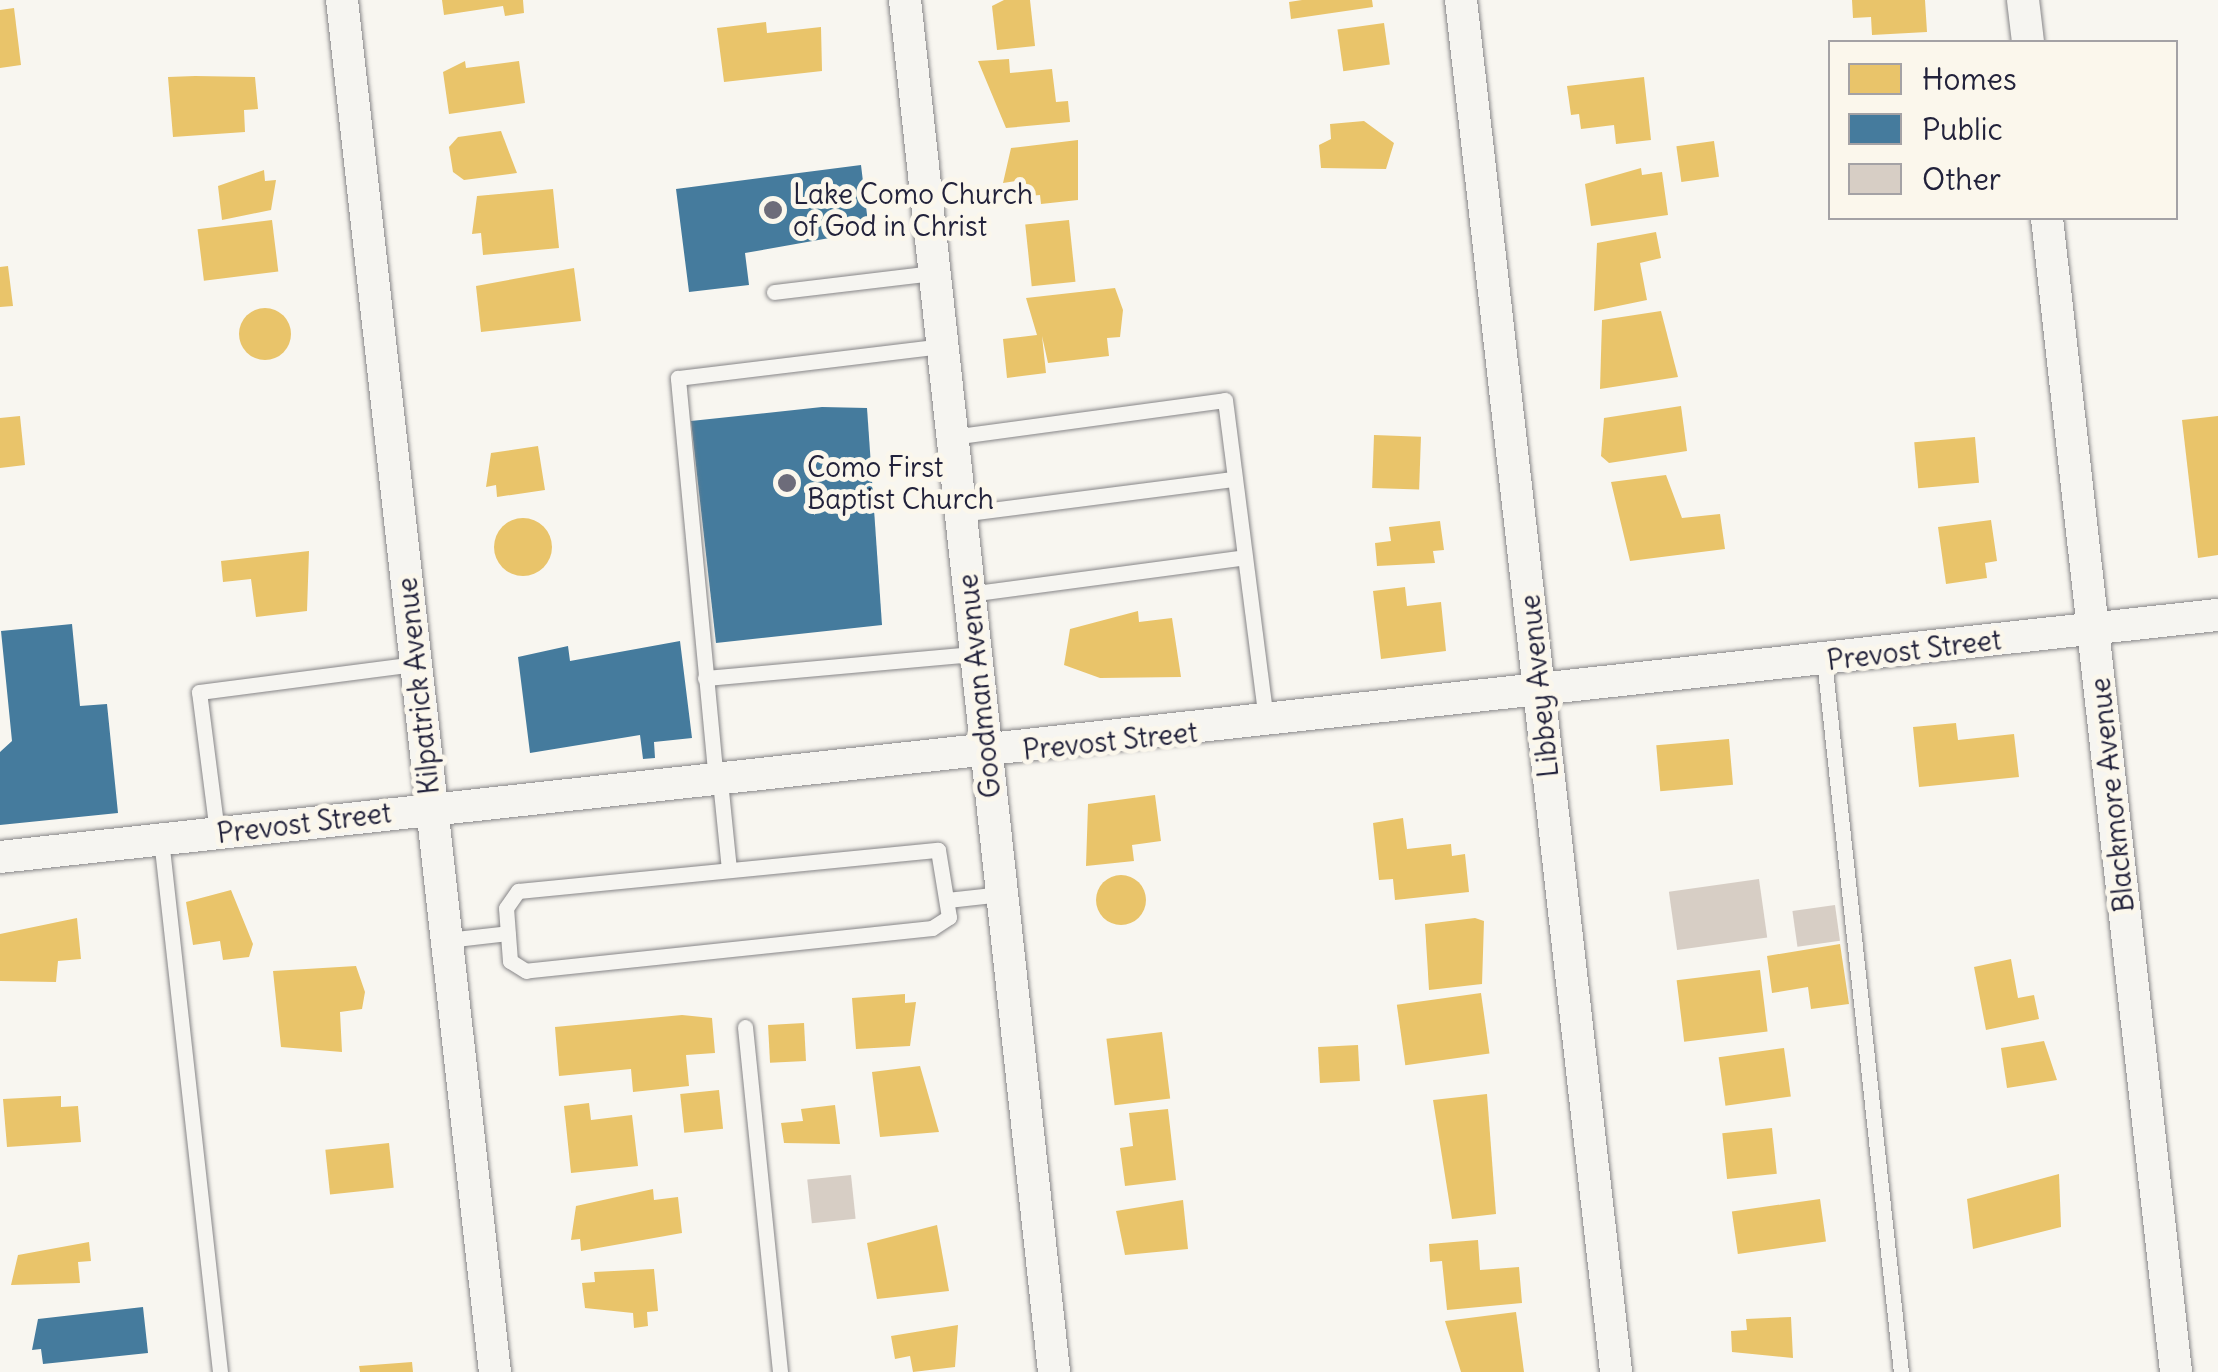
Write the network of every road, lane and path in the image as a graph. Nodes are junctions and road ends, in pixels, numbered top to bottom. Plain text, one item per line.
1 (342, 0) edge
2 (904, 0) edge
3 (1461, 0) edge
4 (2023, 0) edge
5 (2028, 40) edge
6 (2048, 220) edge
7 (934, 273) junction
8 (774, 292) dead end
9 (942, 346) junction
10 (952, 437) junction
11 (1235, 479) junction
12 (960, 514) junction
13 (1244, 556) junction
14 (969, 594) junction
15 (2218, 615) edge
16 (2093, 629) junction
17 (974, 654) junction
18 (1824, 660) junction
19 (416, 664) junction
20 (704, 678) junction
21 (1539, 692) junction
22 (1266, 724) junction
23 (986, 756) junction
24 (718, 781) junction
25 (432, 808) junction
26 (216, 832) junction
27 (161, 839) junction
28 (0, 857) edge
29 (729, 869) junction
30 (1002, 894) junction
31 (948, 900) junction
32 (508, 934) junction
33 (446, 940) junction
34 (745, 1028) dead end
35 (220, 1372) edge
36 (495, 1372) edge
37 (780, 1372) edge
38 (1054, 1372) edge
39 (1616, 1372) edge
40 (1901, 1372) edge
41 (2176, 1372) edge

1 - 19 street, Kilpatrick Avenue
2 - 7 street, Goodman Avenue
3 - 21 street, Libbey Avenue
4 - 5 street
6 - 16 street, Blackmore Avenue
7 - 8 lane
7 - 9 street, Goodman Avenue
9 - 10 street, Goodman Avenue
9 - 20 lane
10 - 11 lane
10 - 12 street, Goodman Avenue
11 - 12 lane
11 - 13 lane
12 - 14 street, Goodman Avenue
13 - 14 lane
13 - 22 lane
14 - 17 street, Goodman Avenue
15 - 16 street, Prevost Street
16 - 18 street, Prevost Street
16 - 41 street, Blackmore Avenue
17 - 20 lane
17 - 23 street, Goodman Avenue
18 - 21 street, Prevost Street
18 - 40 lane
19 - 25 street, Kilpatrick Avenue
19 - 26 lane
20 - 24 lane
21 - 22 street, Prevost Street
21 - 39 street, Libbey Avenue
22 - 23 street, Prevost Street
23 - 24 street, Prevost Street
23 - 30 street, Goodman Avenue
24 - 25 street, Prevost Street
24 - 29 lane
25 - 26 street, Prevost Street
25 - 33 street, Kilpatrick Avenue
26 - 27 street, Prevost Street
27 - 28 street, Prevost Street
27 - 35 lane
29 - 31 lane
29 - 32 lane
30 - 31 lane
30 - 38 street, Goodman Avenue
31 - 32 lane
32 - 33 lane
33 - 36 street, Kilpatrick Avenue
34 - 37 lane

